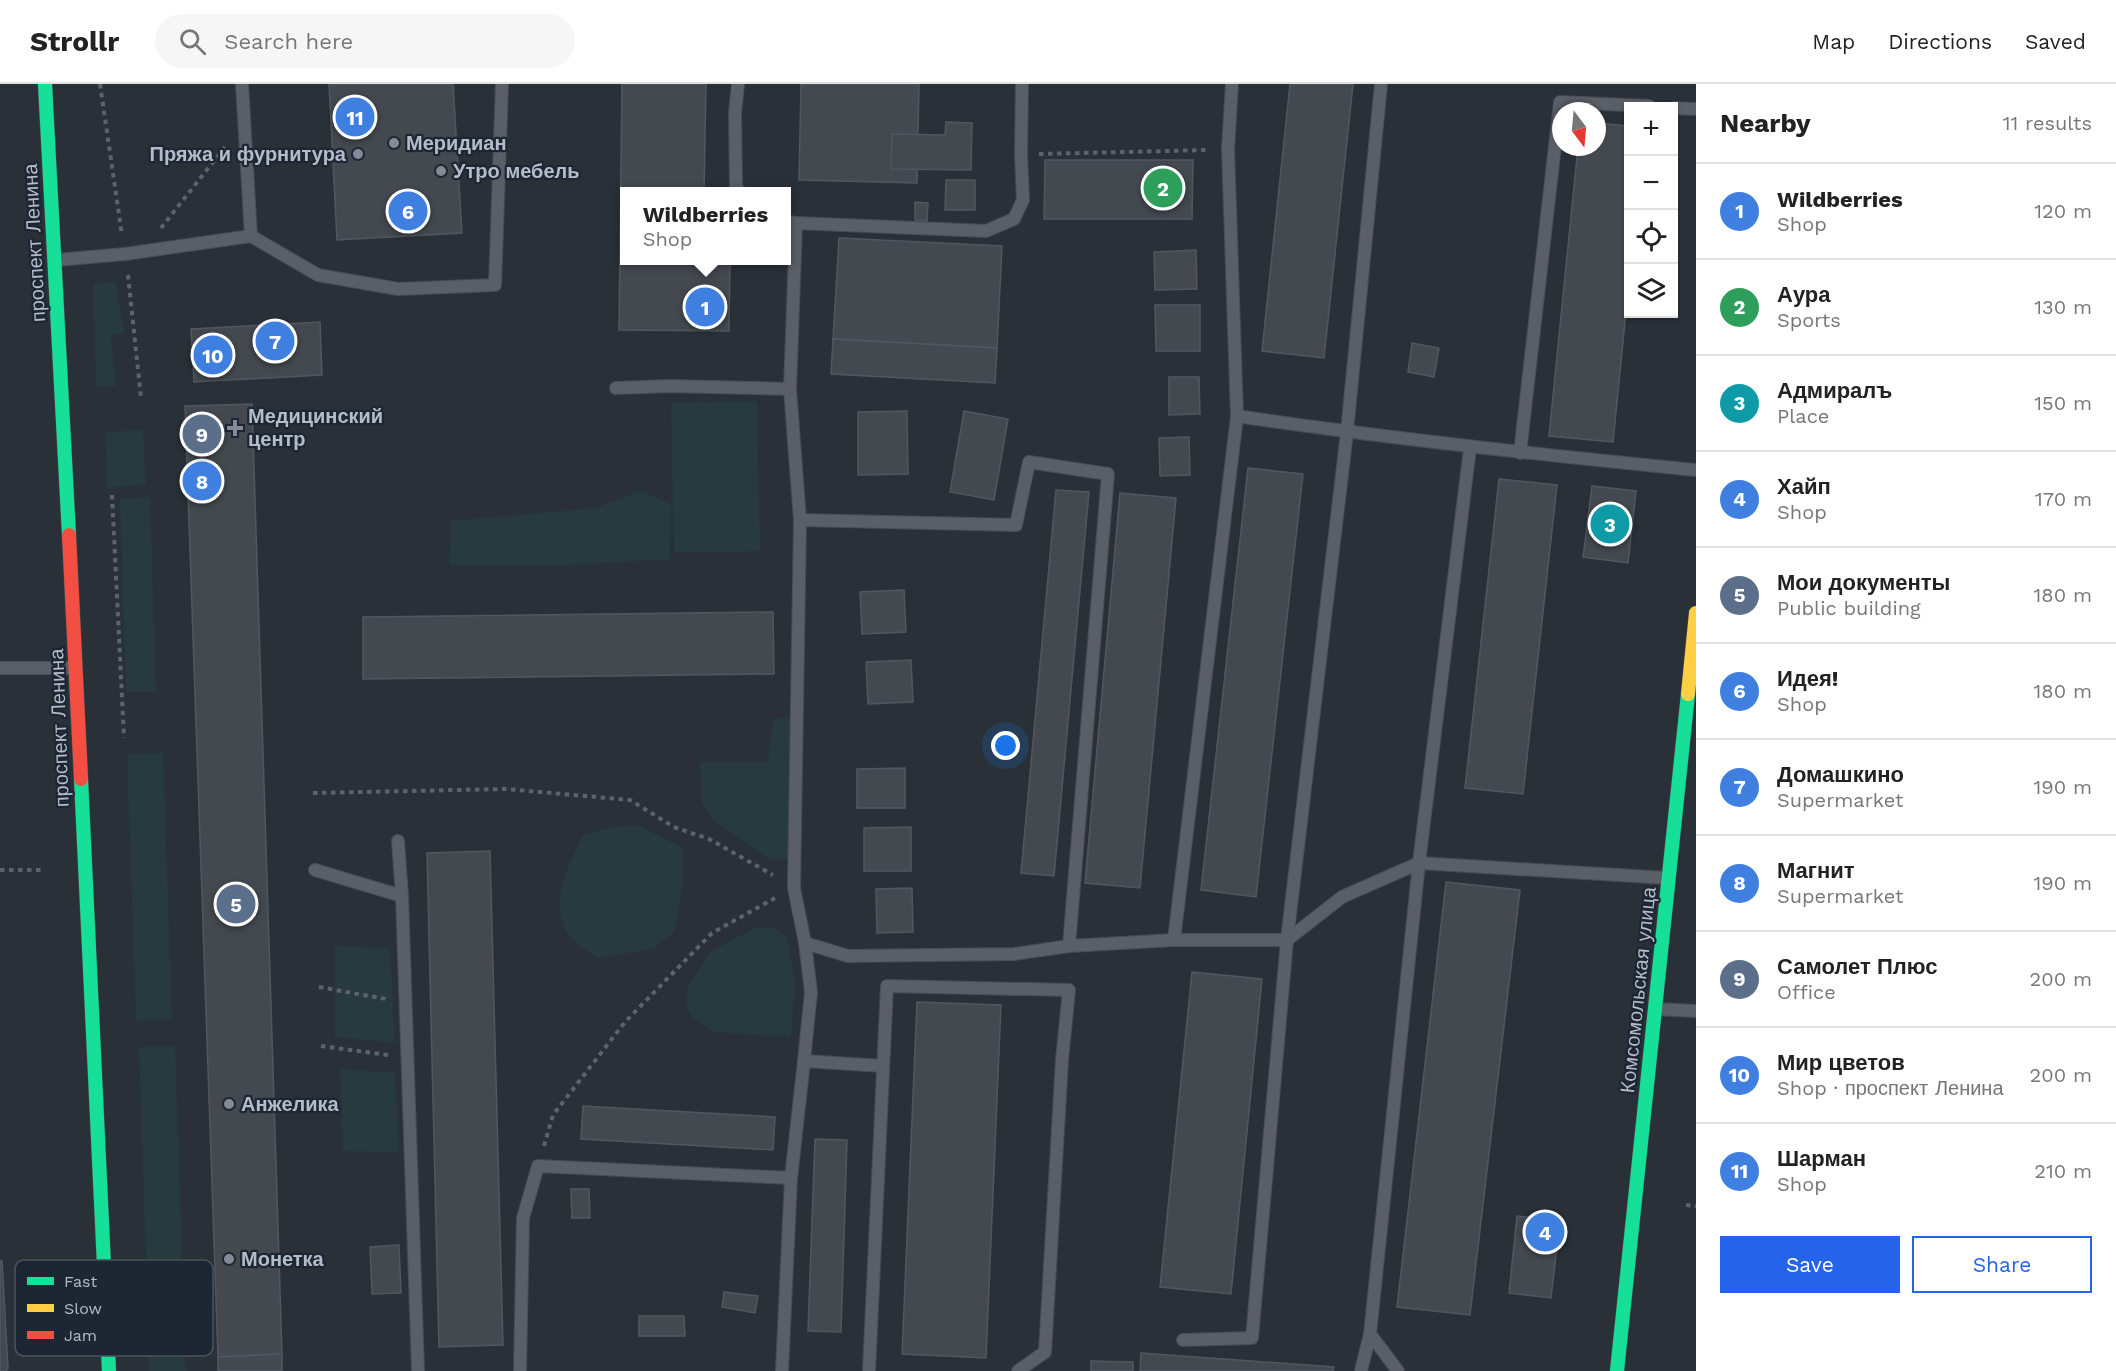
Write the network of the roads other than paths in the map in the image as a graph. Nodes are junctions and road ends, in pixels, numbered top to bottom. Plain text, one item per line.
1 (45, 84) edge
2 (242, 84) edge
3 (502, 84) edge
4 (738, 84) edge
5 (1022, 84) edge
6 (1232, 84) edge
7 (1381, 84) edge
8 (1624, 105) edge
9 (1678, 108) edge
10 (1696, 109) edge
11 (736, 187) edge
12 (791, 222) edge
13 (251, 236) junction
14 (55, 260) junction
15 (791, 265) edge
16 (616, 388) dead end
17 (790, 389) junction
18 (1238, 416) junction
19 (1347, 432) junction
20 (1470, 448) junction
21 (1520, 453) junction
22 (1696, 470) edge
23 (800, 520) junction
24 (1696, 613) edge
25 (0, 668) edge
26 (76, 668) junction
27 (398, 840) dead end
28 (1419, 862) junction
29 (315, 870) dead end
30 (1669, 878) junction
31 (402, 896) junction
32 (1174, 940) junction
33 (1287, 940) junction
34 (805, 943) junction
35 (1070, 946) junction
36 (1655, 1009) junction
37 (1696, 1011) edge
38 (804, 1060) junction
39 (883, 1066) junction
40 (791, 1178) junction
41 (104, 1260) edge
42 (1370, 1334) junction
43 (1183, 1341) dead end
44 (108, 1356) edge
45 (109, 1371) edge
46 (418, 1371) edge
47 (520, 1371) edge
48 (782, 1371) edge
49 (869, 1371) edge
50 (1018, 1371) edge
51 (1361, 1371) edge
52 (1398, 1371) edge
53 (1617, 1371) edge

1 - 14 main road, проспект Ленина
2 - 13 lane
3 - 13 lane
4 - 11 lane
5 - 12 lane
6 - 18 lane
7 - 19 lane
8 - 21 lane
9 - 10 lane
13 - 14 lane
14 - 26 main road, проспект Ленина
15 - 17 lane
16 - 17 lane
17 - 23 lane
18 - 19 lane
18 - 32 lane
19 - 20 lane
19 - 33 lane
20 - 21 lane
20 - 28 lane
21 - 22 lane
23 - 34 lane
23 - 35 lane
24 - 30 main road, Комсомольская улица
25 - 26 lane
26 - 41 main road, проспект Ленина
27 - 31 lane
28 - 30 lane
28 - 33 lane
28 - 42 lane
29 - 31 lane
30 - 36 main road, Комсомольская улица
31 - 46 lane
32 - 33 lane
32 - 35 lane
33 - 43 lane
34 - 35 lane
34 - 38 lane
36 - 37 lane
36 - 53 main road, Комсомольская улица
38 - 39 lane
38 - 40 lane
39 - 49 lane
39 - 50 lane
40 - 47 lane
40 - 48 lane
42 - 51 lane
42 - 52 lane
44 - 45 main road, проспект Ленина

